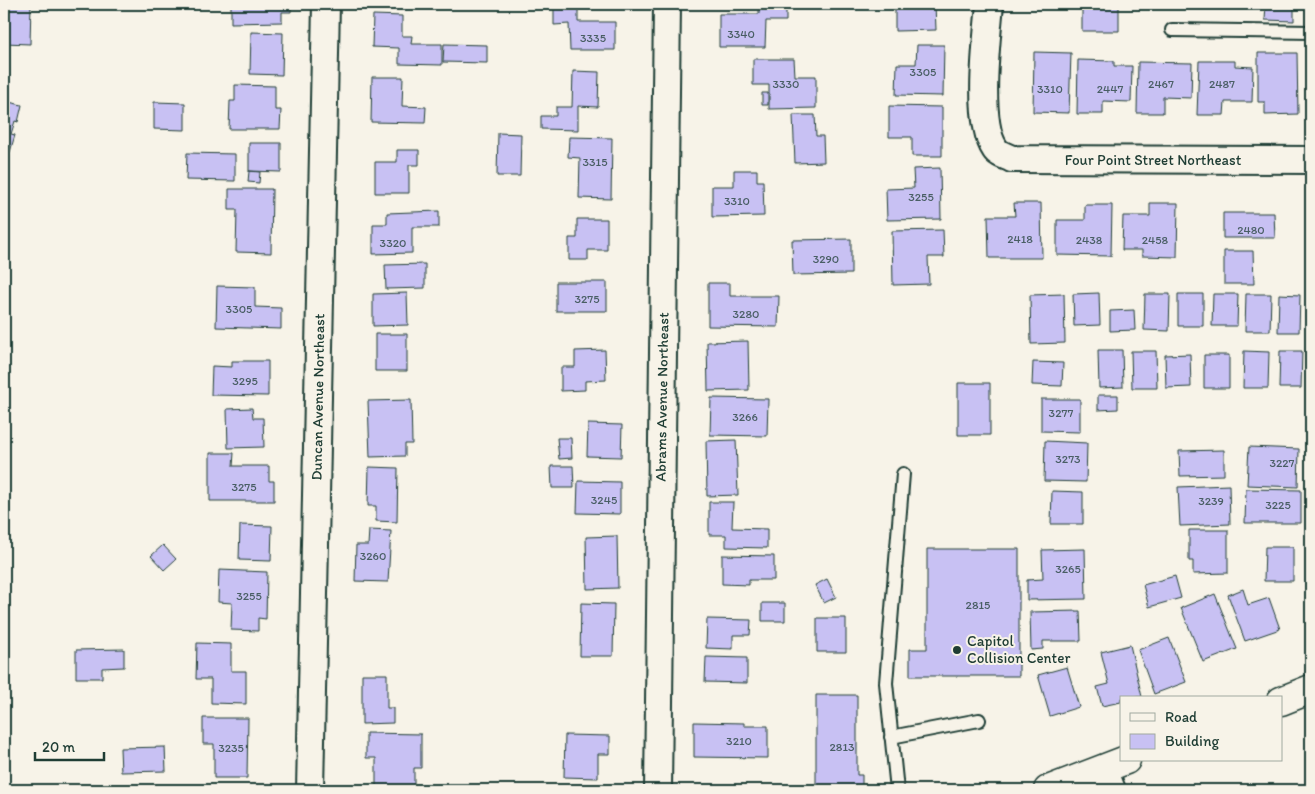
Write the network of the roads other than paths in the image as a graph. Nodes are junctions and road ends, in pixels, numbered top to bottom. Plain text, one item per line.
1 (326, 4) edge
2 (667, 4) edge
3 (990, 4) edge
4 (1172, 30) dead end
5 (1311, 32) edge
6 (1311, 160) edge
7 (903, 474) dead end
8 (1311, 689) edge
9 (1282, 701) edge
10 (979, 720) dead end
11 (891, 737) junction
12 (1114, 773) edge
13 (310, 790) edge
14 (658, 790) edge
15 (897, 790) edge
16 (1048, 790) edge

1 - 13 street, Duncan Avenue Northeast
2 - 14 street, Abrams Avenue Northeast
3 - 6 street, Four Point Street Northeast
4 - 5 lane
7 - 11 lane
8 - 9 main road
10 - 11 lane
11 - 15 lane
12 - 16 main road

